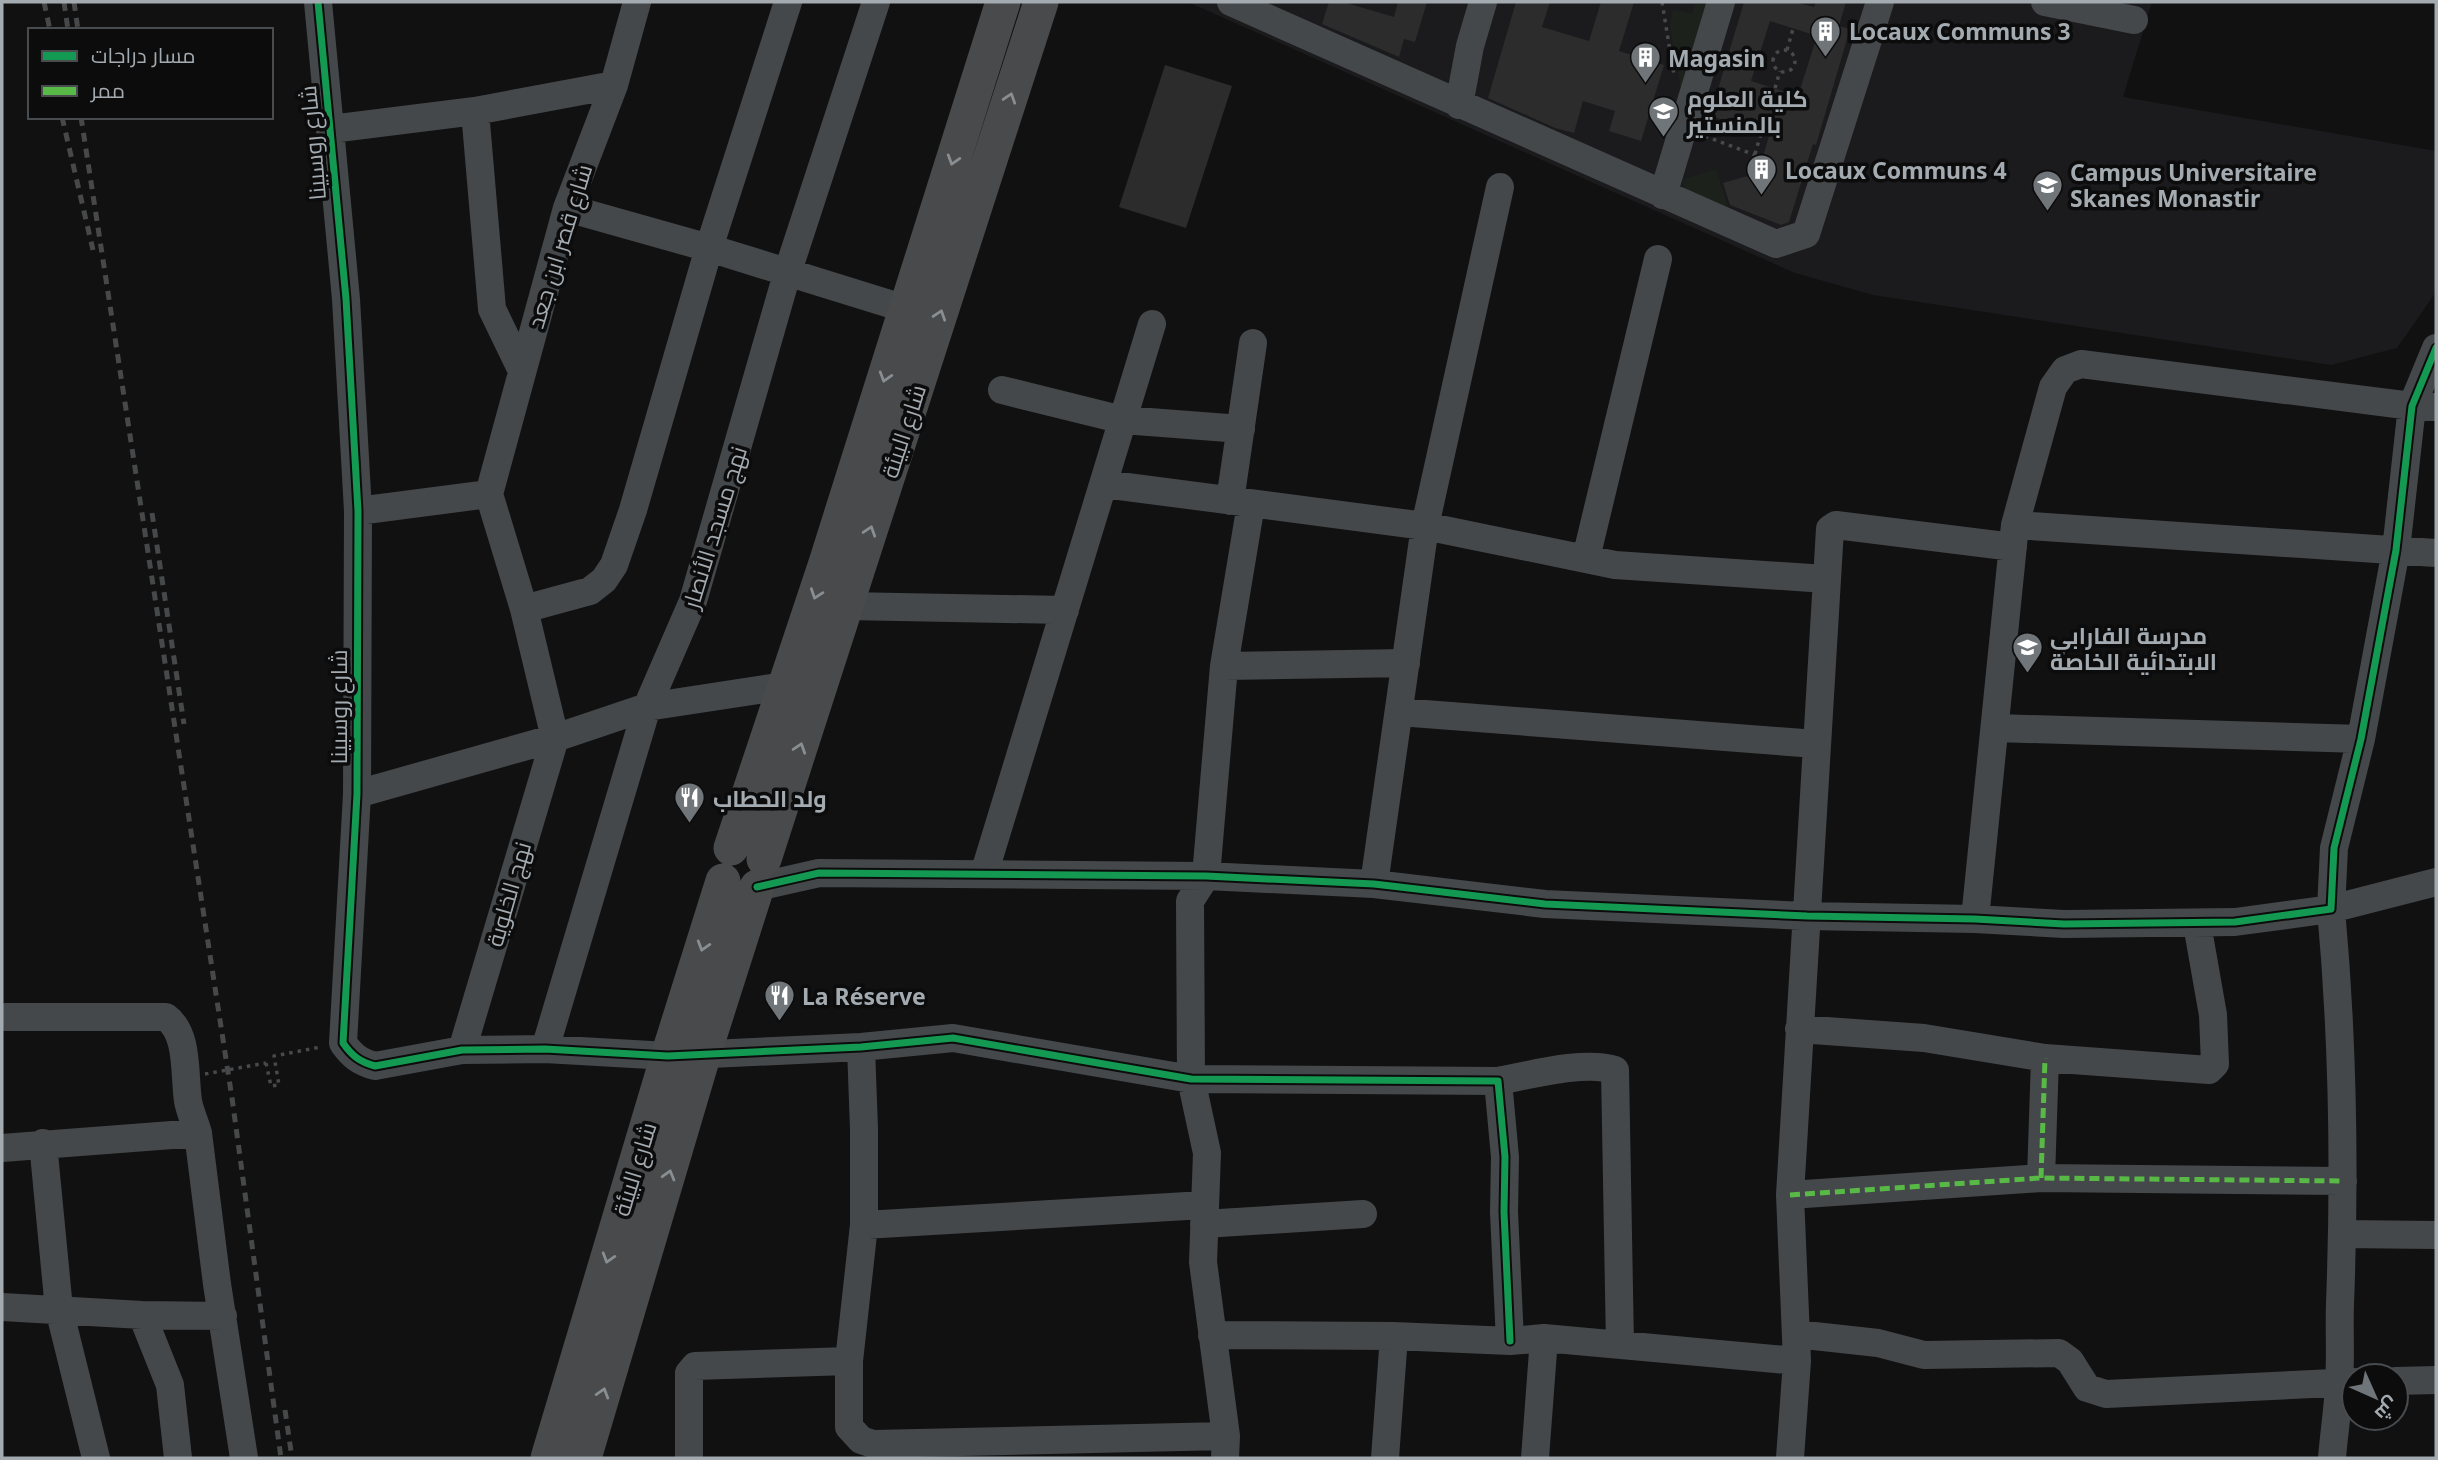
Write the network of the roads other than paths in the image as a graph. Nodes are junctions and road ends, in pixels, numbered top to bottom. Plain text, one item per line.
1 (318, 2) edge
2 (637, 2) edge
3 (788, 2) edge
4 (876, 2) edge
5 (1003, 2) edge
6 (1041, 2) edge
7 (1231, 2) edge
8 (1483, 2) edge
9 (1721, 2) edge
10 (1880, 2) edge
11 (2045, 2) edge
12 (2134, 20) dead end
13 (614, 85) junction
14 (1459, 104) junction
15 (475, 111) junction
16 (331, 128) junction
17 (1500, 187) dead end
18 (1663, 195) junction
19 (567, 208) junction
20 (709, 248) junction
21 (1658, 259) dead end
22 (787, 274) junction
23 (906, 309) junction
24 (1152, 324) dead end
25 (1253, 343) dead end
26 (2436, 348) edge
27 (522, 371) junction
28 (1002, 390) dead end
29 (2424, 406) edge
30 (1123, 421) junction
31 (1241, 429) junction
32 (1104, 484) junction
33 (489, 494) junction
34 (1240, 502) junction
35 (358, 511) junction
36 (1425, 526) junction
37 (2014, 536) junction
38 (2396, 550) junction
39 (2436, 553) edge
40 (1586, 558) junction
41 (1826, 579) junction
42 (846, 606) junction
43 (524, 609) junction
44 (1065, 610) junction
45 (1406, 663) junction
46 (1224, 666) junction
47 (785, 686) junction
48 (647, 707) junction
49 (1399, 712) junction
50 (1996, 728) junction
51 (555, 738) junction
52 (2361, 739) junction
53 (1816, 744) junction
54 (357, 794) junction
55 (984, 874) junction
56 (748, 876) junction
57 (1206, 876) junction
58 (2436, 882) edge
59 (1374, 884) junction
60 (2331, 909) junction
61 (1807, 916) junction
62 (1975, 919) junction
63 (2197, 924) junction
64 (6, 1017) dead end
65 (1799, 1029) junction
66 (861, 1047) junction
67 (545, 1049) junction
68 (462, 1050) junction
69 (704, 1053) junction
70 (668, 1056) junction
71 (2045, 1058) junction
72 (1191, 1079) junction
73 (1498, 1081) junction
74 (198, 1133) junction
75 (44, 1143) junction
76 (2, 1148) edge
77 (2040, 1178) junction
78 (2343, 1181) junction
79 (1790, 1195) junction
80 (1363, 1214) dead end
81 (1204, 1215) junction
82 (864, 1225) junction
83 (2343, 1234) junction
84 (2436, 1235) edge
85 (2, 1307) edge
86 (59, 1309) junction
87 (142, 1315) junction
88 (223, 1316) junction
89 (1212, 1335) junction
90 (1394, 1336) junction
91 (1544, 1338) junction
92 (1510, 1341) junction
93 (1620, 1345) junction
94 (1797, 1347) junction
95 (849, 1361) junction
96 (2345, 1362) edge
97 (2436, 1380) edge
98 (2410, 1381) edge
99 (2340, 1382) edge
100 (2340, 1417) edge
101 (1226, 1447) edge
102 (96, 1458) edge
103 (178, 1458) edge
104 (244, 1458) edge
105 (548, 1458) edge
106 (584, 1458) edge
107 (689, 1458) edge
108 (1385, 1458) edge
109 (1535, 1458) edge
110 (1790, 1458) edge
111 (2332, 1458) edge

1 - 16 street, شارع روسبينا
2 - 13 street, شارع قصر ابن جعد
3 - 20 street
4 - 22 street, نهج مسجد الأنصار
5 -> 23 main road, شارع البيئة
42 -> 6 main road, شارع البيئة
7 - 14 street
8 - 14 street
9 - 18 street
10 - 18 street
11 - 12 street
13 - 15 street
13 - 19 street, شارع قصر ابن جعد
14 - 18 street
15 - 16 street
15 - 27 street
16 - 35 street, شارع روسبينا
17 - 36 street
19 - 20 street
19 - 27 street, شارع قصر ابن جعد
20 - 22 street
20 - 43 street
21 - 40 street
22 - 23 street
22 - 48 street, نهج مسجد الأنصار
23 -> 47 main road, شارع البيئة
24 - 30 street
25 - 31 street
26 - 29 street
27 - 33 street, شارع قصر ابن جعد
28 - 30 street
29 - 37 street
29 - 38 street
30 - 31 street
30 - 32 street
31 - 34 street
32 - 34 street
32 - 44 street
33 - 35 street
33 - 43 street
34 - 36 street
34 - 46 street
35 - 54 street, شارع روسبينا
36 - 40 street
36 - 45 street
37 - 38 street
37 - 41 street
37 - 50 street
38 - 39 street
38 - 52 street
40 - 41 street
41 - 53 street
42 - 44 street
56 -> 42 main road, شارع البيئة
43 - 51 street
44 - 55 street
45 - 46 street
45 - 49 street
46 - 57 street
47 - 48 street
47 - 56 main road, شارع البيئة
48 - 51 street
48 - 67 street, نهج مسجد الأنصار
49 - 53 street
49 - 59 street
50 - 52 street
50 - 62 street
51 - 54 street
51 - 68 street, نهج الخلوية
52 - 60 street
53 - 61 street
54 - 68 street, شارع روسبينا
55 - 56 street
55 - 57 street
56 - 69 main road, شارع البيئة
56 -> 70 main road, شارع البيئة
57 - 59 street
57 - 72 street
58 - 60 street
59 - 61 street
60 - 63 street
60 - 78 street
61 - 62 street
61 - 65 street
62 - 63 street
63 - 71 street
64 - 74 street
65 - 71 street
65 - 79 street
66 - 69 street
66 - 72 street
66 - 82 street
67 - 68 street
67 - 70 street
69 - 70 street
106 -> 69 main road, شارع البيئة
70 -> 105 main road, شارع البيئة
71 - 77 street
72 - 73 street
72 - 81 street
73 - 92 street
73 - 93 street
74 - 75 street
74 - 88 street
75 - 76 street
75 - 86 street
77 - 78 street
77 - 79 street
78 - 83 street
79 - 94 street
80 - 81 street
81 - 82 street
81 - 89 street
82 - 95 street
83 - 84 street
83 - 96 street
85 - 86 street
86 - 87 street
86 - 102 street
87 - 88 street
87 - 103 street
88 - 104 street
89 - 90 street
89 - 101 street
90 - 92 street
90 - 108 street
91 - 92 street
91 - 93 street
91 - 109 street
93 - 94 street
94 - 99 street
94 - 110 street
95 - 101 street
95 - 107 street
97 - 98 street
100 - 111 street

